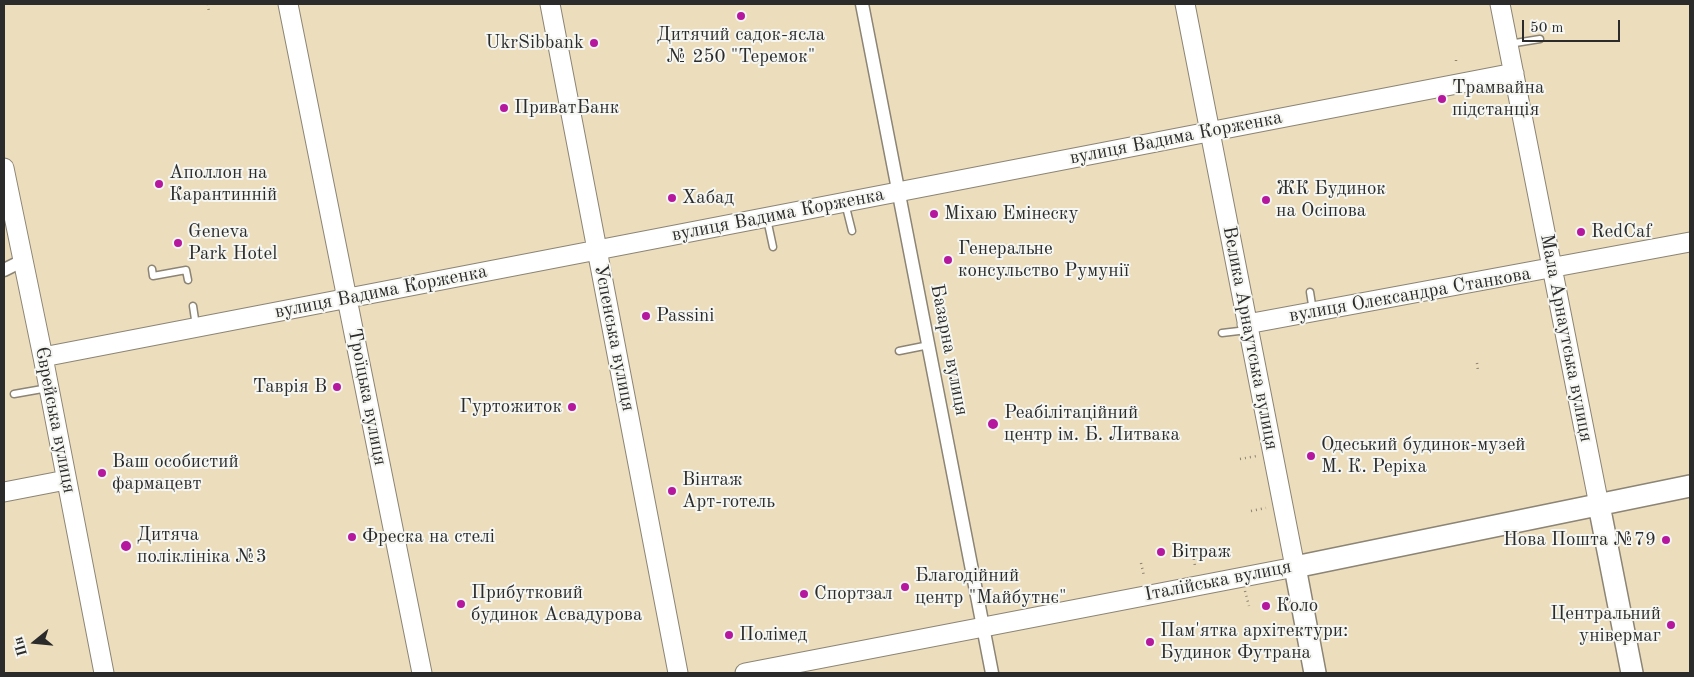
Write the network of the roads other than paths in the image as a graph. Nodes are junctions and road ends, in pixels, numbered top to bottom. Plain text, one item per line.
1 (288, 4) edge
2 (550, 4) edge
3 (862, 4) edge
4 (1185, 4) edge
5 (1500, 4) edge
6 (1540, 38) dead end
7 (1508, 45) junction
8 (1514, 73) junction
9 (1211, 132) junction
10 (4, 169) edge
11 (899, 192) junction
12 (845, 202) junction
13 (767, 217) junction
14 (852, 231) dead end
15 (1690, 242) edge
16 (773, 247) dead end
17 (598, 250) junction
18 (22, 260) junction
19 (1552, 268) junction
20 (152, 269) dead end
21 (4, 270) edge
22 (188, 280) dead end
23 (1310, 292) dead end
24 (347, 298) junction
25 (193, 306) dead end
26 (1314, 312) junction
27 (1248, 327) junction
28 (196, 328) junction
29 (1222, 333) dead end
30 (929, 346) junction
31 (899, 351) dead end
32 (43, 357) junction
33 (49, 388) junction
34 (14, 394) dead end
35 (66, 480) junction
36 (1690, 486) edge
37 (4, 492) edge
38 (1599, 505) junction
39 (1295, 567) junction
40 (983, 627) junction
41 (104, 673) edge
42 (422, 673) edge
43 (678, 673) edge
44 (745, 673) edge
45 (992, 673) edge
46 (1315, 673) edge
47 (1632, 673) edge

1 - 24 main road, Троїцька вулиця
2 - 17 main road, Успенська вулиця
3 - 11 street, Базарна вулиця
4 - 9 main road, Велика Арнаутська вулиця
5 - 7 main road, Мала Арнаутська вулиця
6 - 7 lane
7 - 8 main road, Мала Арнаутська вулиця
8 - 9 main road, вулиця Вадима Корженка
8 - 19 main road, Мала Арнаутська вулиця
9 - 11 main road, вулиця Вадима Корженка
9 - 27 main road, Велика Арнаутська вулиця
10 - 18 main road, Єврейська вулиця
11 - 12 main road, вулиця Вадима Корженка
11 - 30 street, Базарна вулиця
12 - 13 main road, вулиця Вадима Корженка
12 - 14 lane
13 - 16 lane
13 - 17 main road, вулиця Вадима Корженка
15 - 19 main road, вулиця Олександра Станкова
17 - 24 main road, вулиця Вадима Корженка
17 - 43 main road, Успенська вулиця
18 - 21 street
18 - 32 main road, Єврейська вулиця
19 - 26 main road, вулиця Олександра Станкова
19 - 38 main road, Мала Арнаутська вулиця
20 - 22 lane
23 - 26 lane
24 - 28 main road, вулиця Вадима Корженка
24 - 42 main road, Троїцька вулиця
25 - 28 lane
26 - 27 main road, вулиця Олександра Станкова
27 - 29 lane
27 - 39 main road, Велика Арнаутська вулиця
28 - 32 main road, вулиця Вадима Корженка
30 - 31 lane
30 - 40 street, Базарна вулиця
32 - 33 main road, Єврейська вулиця
33 - 34 lane
33 - 35 main road, Єврейська вулиця
35 - 37 main road
35 - 41 main road, Єврейська вулиця
36 - 38 main road, Італійська вулиця
38 - 39 main road, Італійська вулиця
38 - 47 main road, Мала Арнаутська вулиця
39 - 40 main road, Італійська вулиця
39 - 46 main road, Велика Арнаутська вулиця
40 - 44 main road, Італійська вулиця
40 - 45 street, Базарна вулиця

